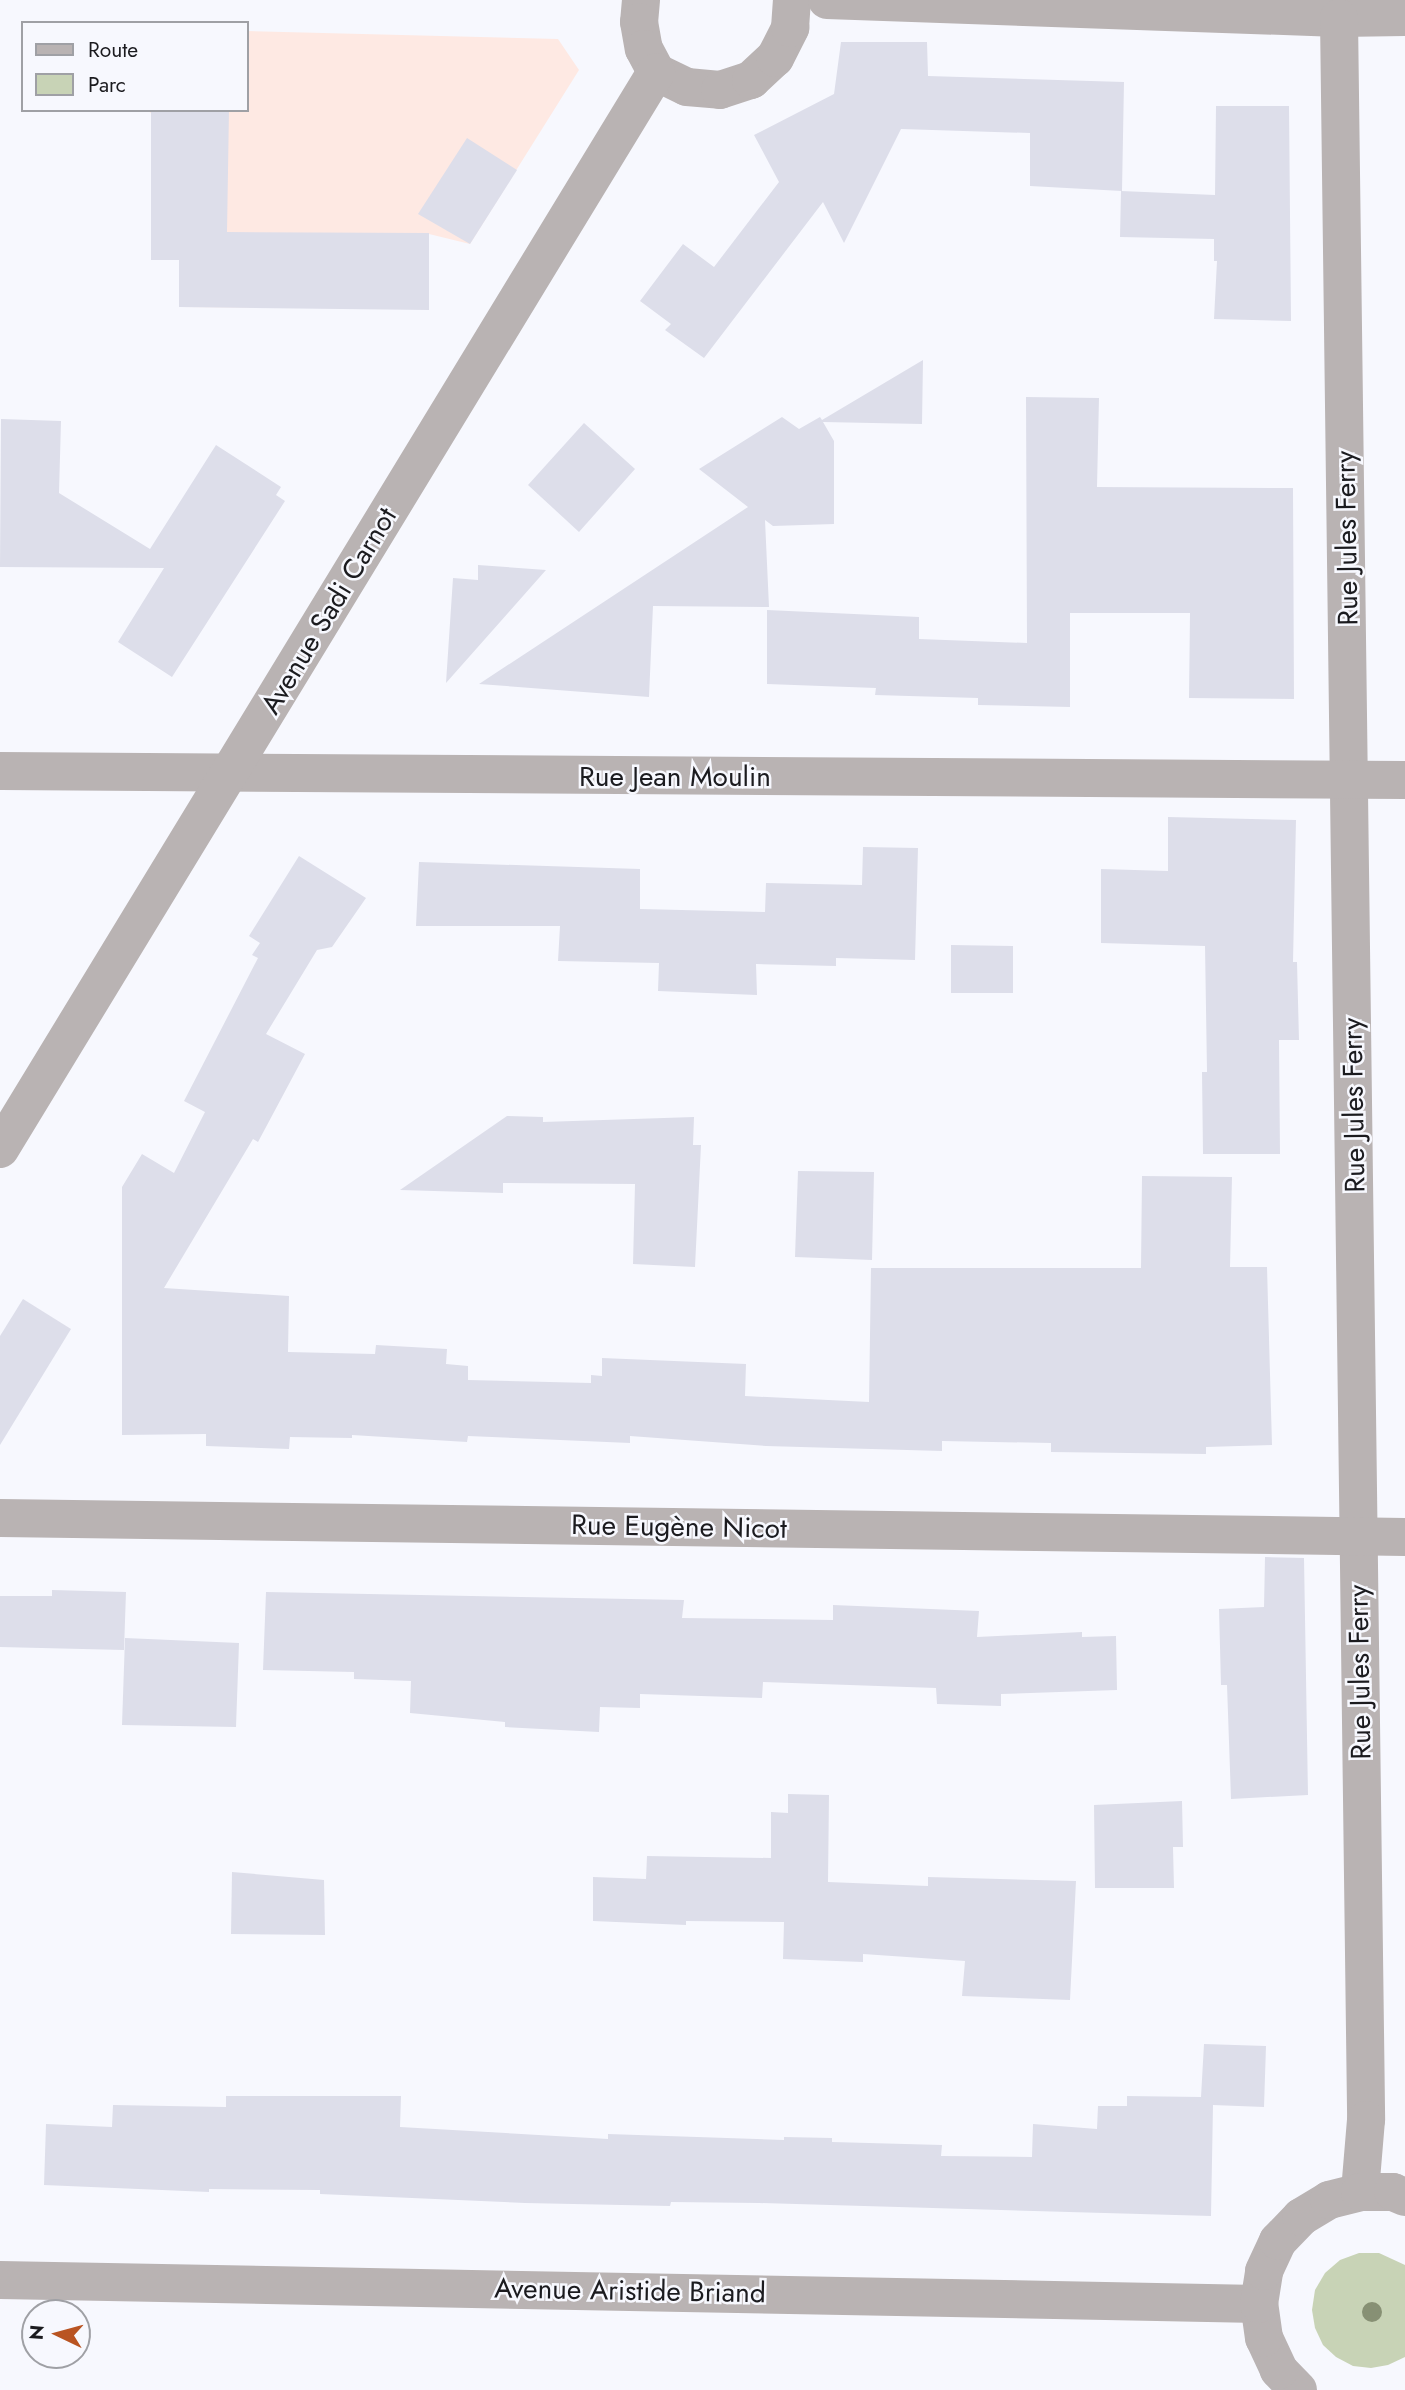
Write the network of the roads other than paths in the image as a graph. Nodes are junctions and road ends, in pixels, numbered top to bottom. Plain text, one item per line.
1 (641, 0) edge
2 (792, 0) edge
3 (827, 0) edge
4 (1405, 17) edge
5 (1339, 18) junction
6 (656, 72) junction
7 (0, 771) edge
8 (230, 775) junction
9 (1351, 779) junction
10 (1405, 780) edge
11 (0, 1149) edge
12 (0, 1518) edge
13 (1358, 1536) junction
14 (1405, 1537) edge
15 (1360, 2192) junction
16 (1405, 2197) edge
17 (0, 2280) edge
18 (1259, 2304) junction
19 (1298, 2390) edge

1 - 6 street
2 - 6 street
3 - 5 street
4 - 5 street
5 - 9 street, Rue Jules Ferry
6 - 8 street, Avenue Sadi Carnot
7 - 8 street, Rue Jean Moulin
8 - 9 street, Rue Jean Moulin
8 - 11 street, Avenue Sadi Carnot
9 - 10 street, Rue Jean Moulin
9 - 13 street, Rue Jules Ferry
12 - 13 street, Rue Eugène Nicot
13 - 14 street, Rue Eugène Nicot
13 - 15 street, Rue Jules Ferry
15 - 16 street
15 - 18 street
17 - 18 street, Avenue Aristide Briand
18 - 19 street

